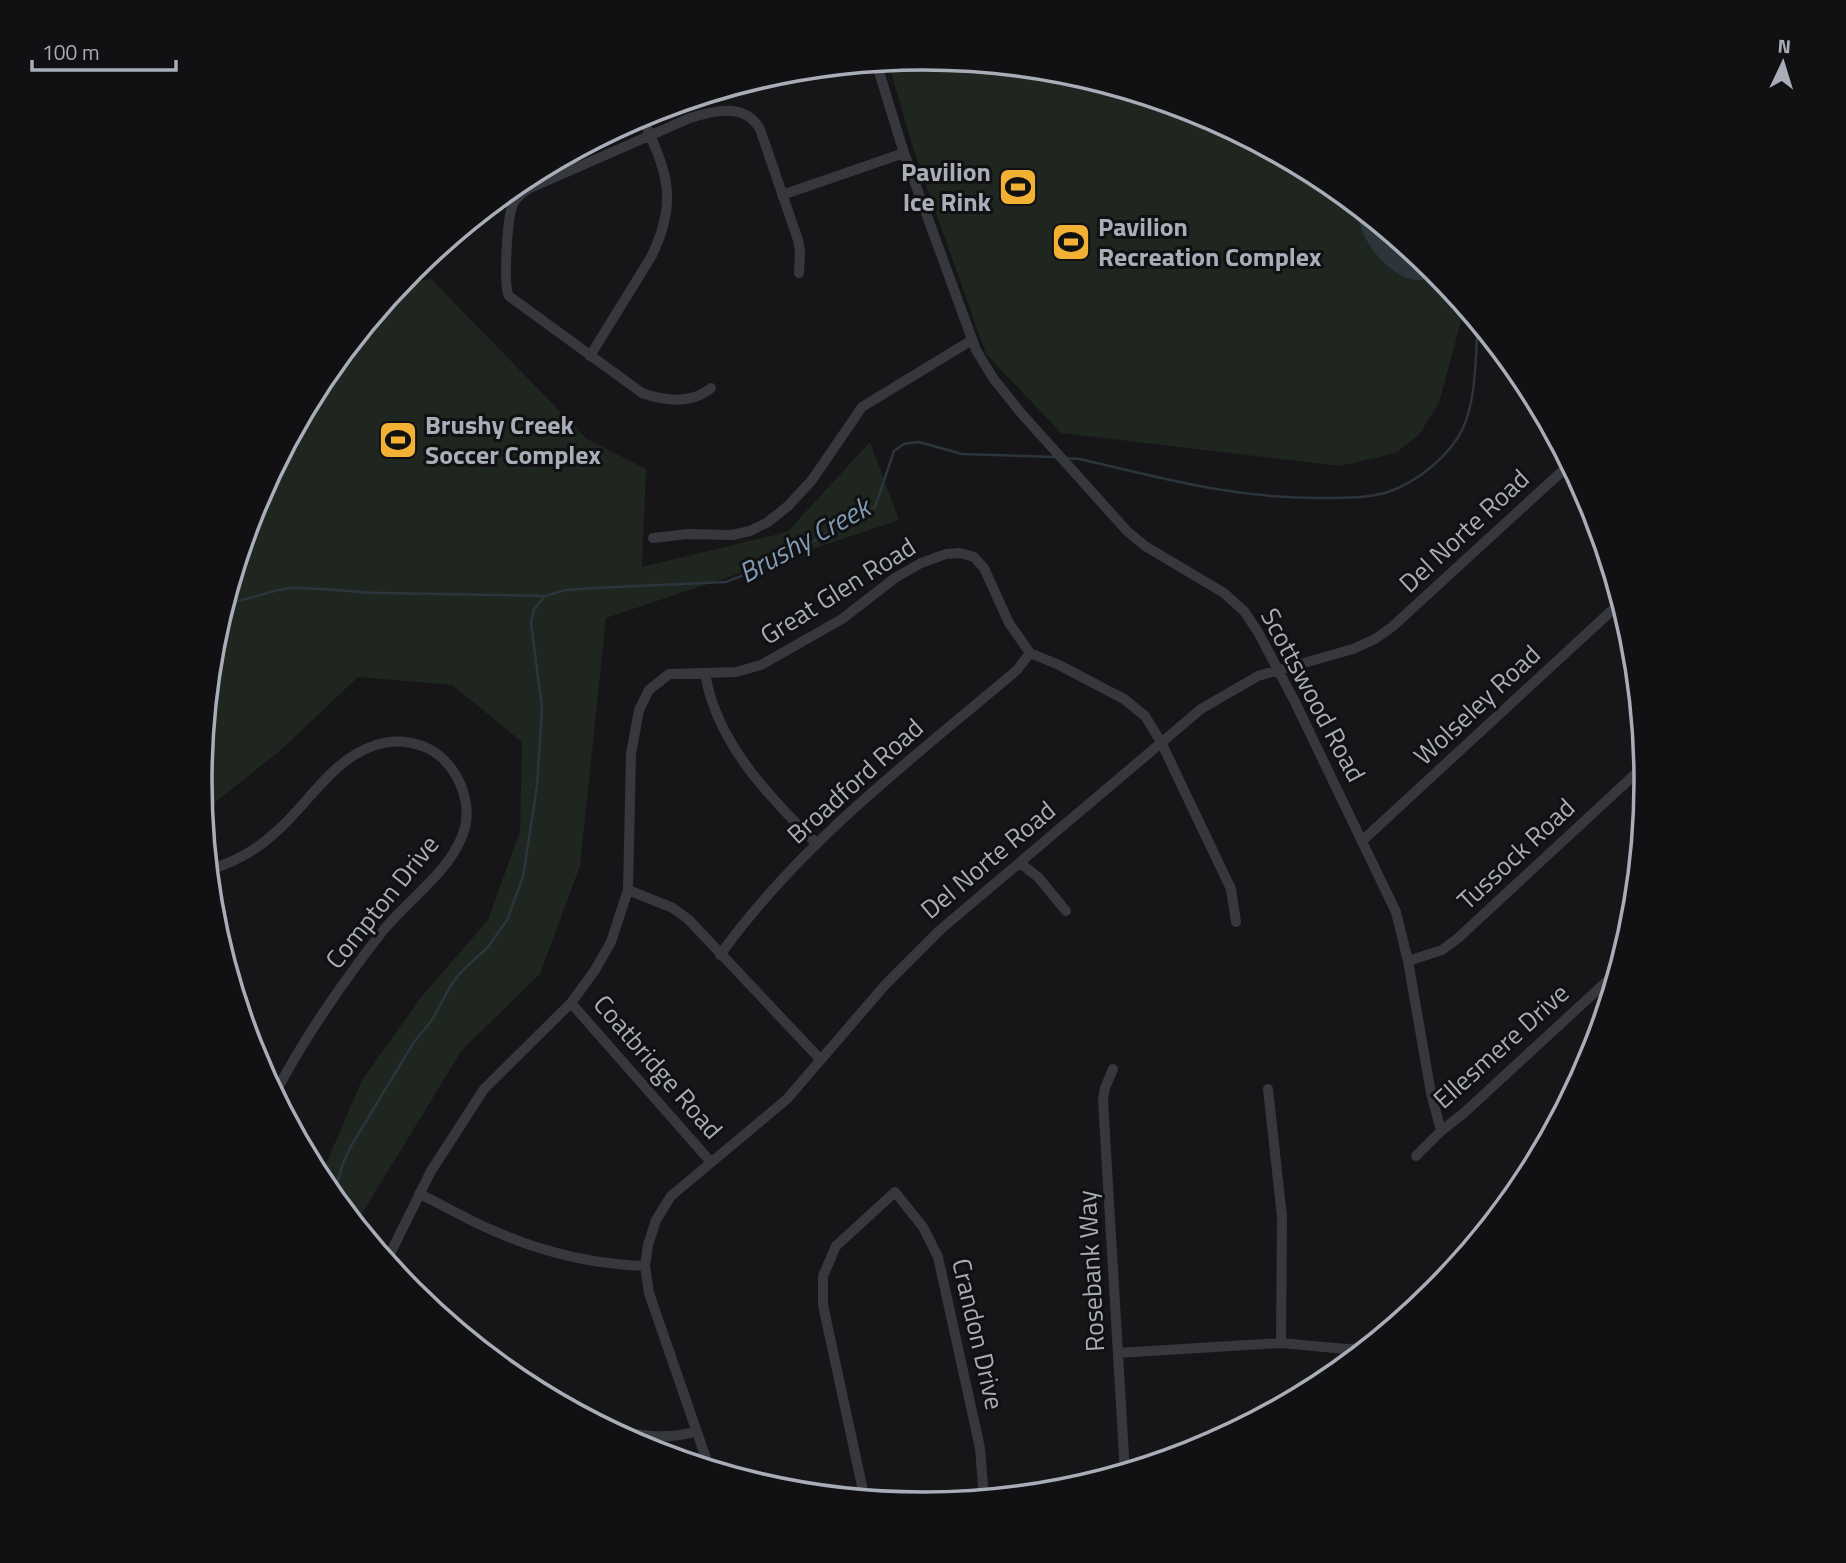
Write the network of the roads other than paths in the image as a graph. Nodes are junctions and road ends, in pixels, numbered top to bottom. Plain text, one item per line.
1 (879, 72) edge
2 (646, 126) edge
3 (650, 135) junction
4 (904, 153) junction
5 (532, 187) edge
6 (782, 195) junction
7 (519, 196) edge
8 (799, 273) dead end
9 (972, 340) junction
10 (590, 356) junction
11 (711, 388) dead end
12 (1563, 471) edge
13 (653, 538) dead end
14 (1613, 609) edge
15 (1030, 653) junction
16 (1278, 670) junction
17 (705, 673) junction
18 (1161, 742) junction
19 (1634, 775) edge
20 (1362, 841) junction
21 (817, 844) junction
22 (1020, 863) junction
23 (217, 866) edge
24 (628, 890) junction
25 (1066, 911) dead end
26 (1236, 922) dead end
27 (720, 954) junction
28 (1408, 961) junction
29 (1605, 983) edge
30 (571, 1003) junction
31 (820, 1059) junction
32 (1113, 1069) dead end
33 (280, 1085) edge
34 (1268, 1089) dead end
35 (1441, 1131) junction
36 (1416, 1156) dead end
37 (710, 1161) junction
38 (419, 1194) junction
39 (390, 1253) edge
40 (645, 1266) junction
41 (1281, 1343) junction
42 (1346, 1349) junction
43 (1352, 1349) edge
44 (1118, 1353) junction
45 (1345, 1354) edge
46 (697, 1431) junction
47 (639, 1434) edge
48 (706, 1459) edge
49 (1124, 1464) edge
50 (863, 1490) edge
51 (983, 1490) edge

1 - 4 street, Scottswood Road
2 - 3 street
3 - 5 street
3 - 6 street
3 - 10 street
4 - 6 street
4 - 9 street, Scottswood Road
6 - 8 street
7 - 10 street
9 - 13 street
9 - 16 street, Scottswood Road
10 - 11 street
12 - 16 street, Del Norte Road
14 - 20 street, Wolseley Road
15 - 17 street, Great Glen Road
15 - 18 street
15 - 21 street, Broadford Road
16 - 18 street, Del Norte Road
16 - 20 street, Scottswood Road
17 - 21 street
17 - 24 street, Great Glen Road
18 - 22 street, Del Norte Road
18 - 26 street
19 - 28 street, Tussock Road
20 - 28 street, Scottswood Road
21 - 27 street, Broadford Road
22 - 25 street
22 - 31 street, Del Norte Road
23 - 33 street, Compton Drive
24 - 27 street
24 - 30 street, Great Glen Road
27 - 31 street
28 - 35 street, Scottswood Road
29 - 35 street, Ellesmere Drive
30 - 37 street, Coatbridge Road
30 - 38 street, Great Glen Road
31 - 37 street, Del Norte Road
32 - 44 street, Rosebank Way
34 - 41 street
35 - 36 street, Ellesmere Drive
37 - 40 street, Del Norte Road
38 - 39 street, Great Glen Road
38 - 40 street
40 - 46 street, Del Norte Road
41 - 42 street
41 - 44 street
42 - 43 street
42 - 45 street
44 - 49 street, Rosebank Way
46 - 47 street
46 - 48 street, Del Norte Road
50 - 51 street, Crandon Drive

